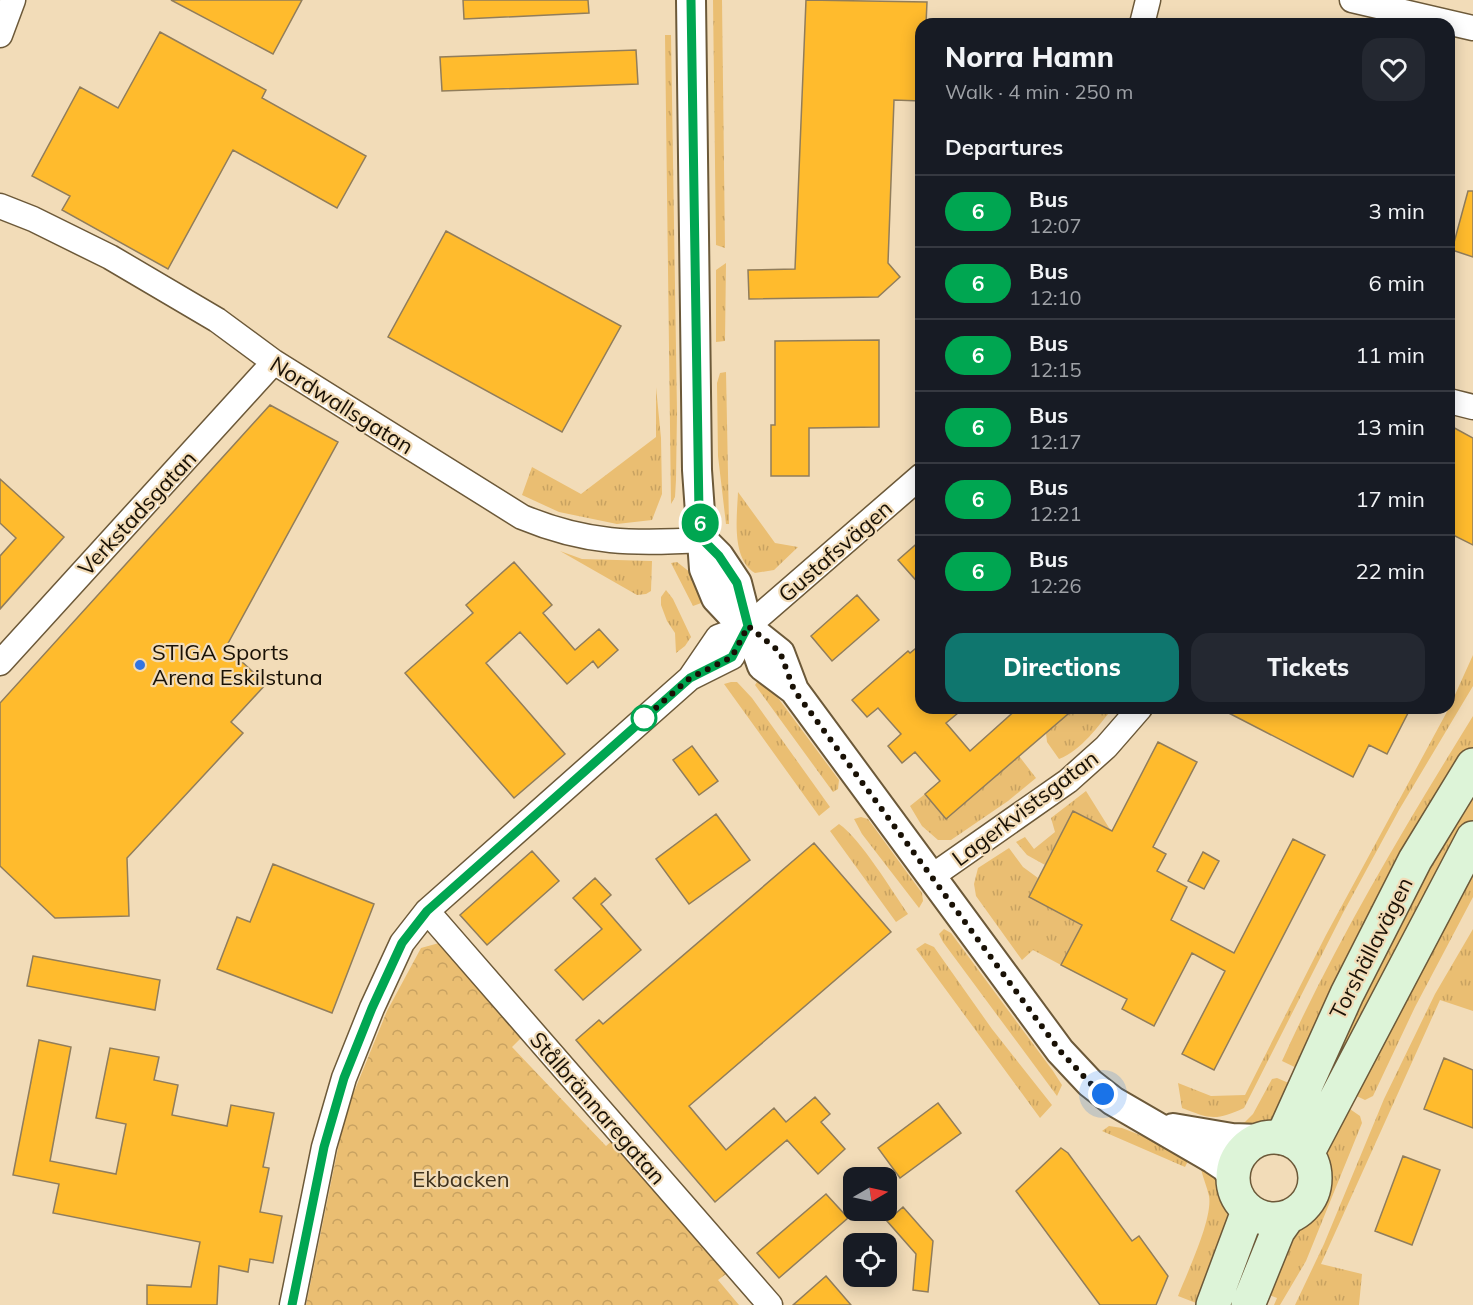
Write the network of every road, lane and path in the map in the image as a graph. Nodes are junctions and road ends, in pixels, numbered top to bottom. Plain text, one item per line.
1 (13, 0) edge
2 (691, 0) edge
3 (1148, 0) edge
4 (1352, 0) edge
5 (1144, 18) edge
6 (1430, 18) edge
7 (1455, 24) edge
8 (1473, 28) edge
9 (0, 35) edge
10 (0, 206) edge
11 (274, 362) junction
12 (1455, 403) edge
13 (1473, 407) edge
14 (915, 481) edge
15 (703, 540) junction
16 (748, 626) junction
17 (0, 663) edge
18 (1135, 714) edge
19 (1473, 765) edge
20 (1473, 838) edge
21 (931, 877) junction
22 (427, 911) junction
23 (1154, 1125) junction
24 (1283, 1144) junction
25 (1233, 1177) junction
26 (1248, 1211) junction
27 (1288, 1217) junction
28 (292, 1305) edge
29 (770, 1305) edge
30 (1213, 1305) edge
31 (1248, 1305) edge

1 - 9 street
2 - 15 street
3 - 5 street
4 - 6 street
7 - 8 street
10 - 11 street, Nordwallsgatan
11 - 15 street, Nordwallsgatan
11 - 17 street, Verkstadsgatan
12 - 13 street
14 - 16 street, Gustafsvägen
15 - 16 street
16 - 21 street
16 - 22 street, Gustafsvägen
18 - 21 street, Lagerkvistsgatan
19 - 24 main road, Torshällavägen
20 - 24 main road, Torshällavägen
21 - 23 street
22 - 28 street, Gustafsvägen
22 - 29 street, Stålbrännaregatan
23 - 24 street
23 - 25 street
24 - 25 main road
24 - 27 main road
25 - 26 main road
26 - 27 main road
26 - 30 main road
27 - 31 main road

